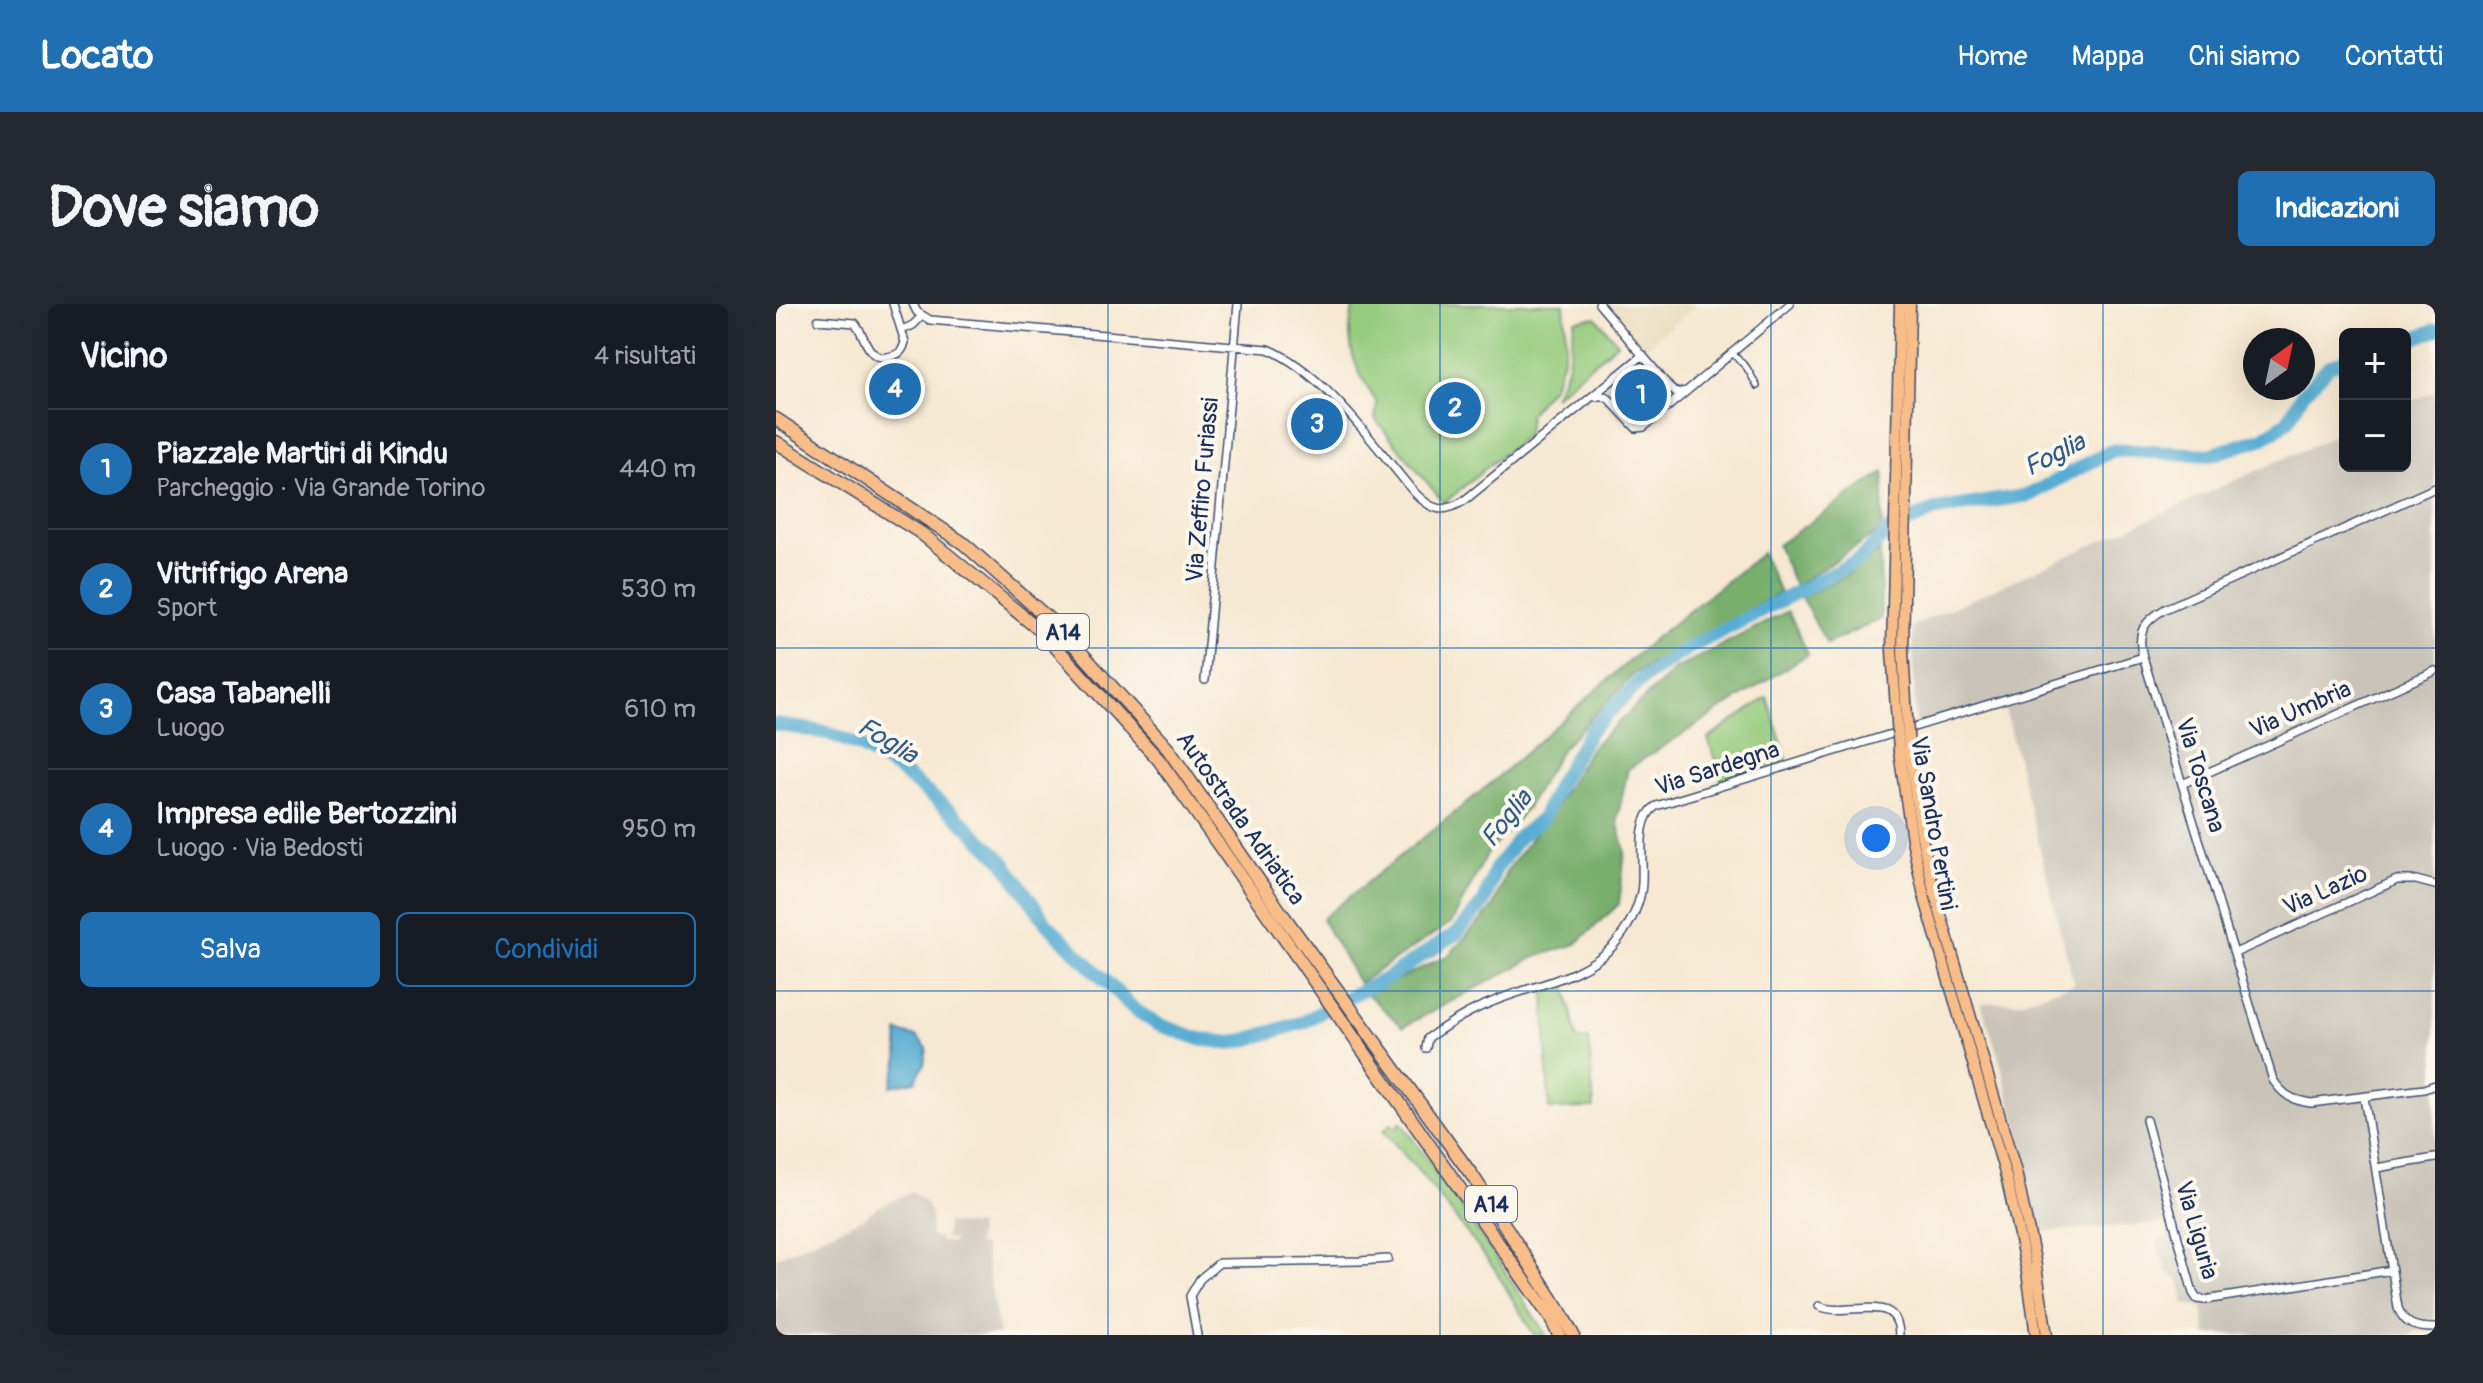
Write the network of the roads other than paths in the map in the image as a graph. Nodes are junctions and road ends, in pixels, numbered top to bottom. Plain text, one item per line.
1 (893, 304) edge
2 (913, 304) edge
3 (1238, 304) edge
4 (1599, 304) edge
5 (1790, 304) edge
6 (1900, 304) edge
7 (1910, 304) edge
8 (920, 314) junction
9 (818, 320) dead end
10 (901, 326) junction
11 (1234, 345) junction
12 (1732, 353) junction
13 (1643, 355) junction
14 (1757, 386) dead end
15 (1689, 391) junction
16 (1591, 398) junction
17 (776, 419) edge
18 (776, 442) edge
19 (2435, 488) edge
20 (2143, 657) junction
21 (2435, 671) edge
22 (1205, 680) dead end
23 (1904, 751) junction
24 (2182, 784) junction
25 (2435, 885) edge
26 (1276, 917) junction
27 (2235, 953) junction
28 (1426, 1048) dead end
29 (1395, 1082) junction
30 (2435, 1085) edge
31 (2364, 1097) junction
32 (2146, 1120) dead end
33 (2435, 1158) edge
34 (2376, 1168) junction
35 (1388, 1259) dead end
36 (2392, 1270) junction
37 (1819, 1306) dead end
38 (2435, 1328) edge
39 (1197, 1335) edge
40 (1559, 1335) edge
41 (1573, 1335) edge
42 (1899, 1335) edge
43 (2036, 1335) edge
44 (2047, 1335) edge

1 - 10 street
2 - 8 street
3 - 11 street, Via Zeffiro Furiassi
4 - 13 street
5 - 12 street
6 - 23 main road, Via Sandro Pertini, bridge
7 - 23 main road, Via Sandro Pertini, bridge
8 - 10 street
8 - 11 street
9 - 10 street
11 - 16 street
11 - 22 street, Via Zeffiro Furiassi
12 - 14 street
12 - 15 street
13 - 15 street
13 - 16 street
15 - 16 street
17 - 26 highway, Autostrada Adriatica / A14
18 - 26 highway, Autostrada Adriatica / A14
19 - 20 street, Via Toscana
20 - 24 street, Via Toscana
20 - 28 street, Via Sardegna
21 - 24 street, Via Umbria
23 - 43 main road, Via Sandro Pertini
23 - 44 main road, Via Sandro Pertini
24 - 27 street, Via Toscana
25 - 27 street, Via Lazio
26 - 29 highway, Autostrada Adriatica / A14
27 - 31 street, Via Toscana
29 - 40 highway, Autostrada Adriatica / A14
29 - 41 highway, Autostrada Adriatica / A14
30 - 31 street, Via Toscana
31 - 34 street
32 - 36 street, Via Liguria
33 - 34 street
34 - 36 street
35 - 39 street
36 - 38 street
37 - 42 street

